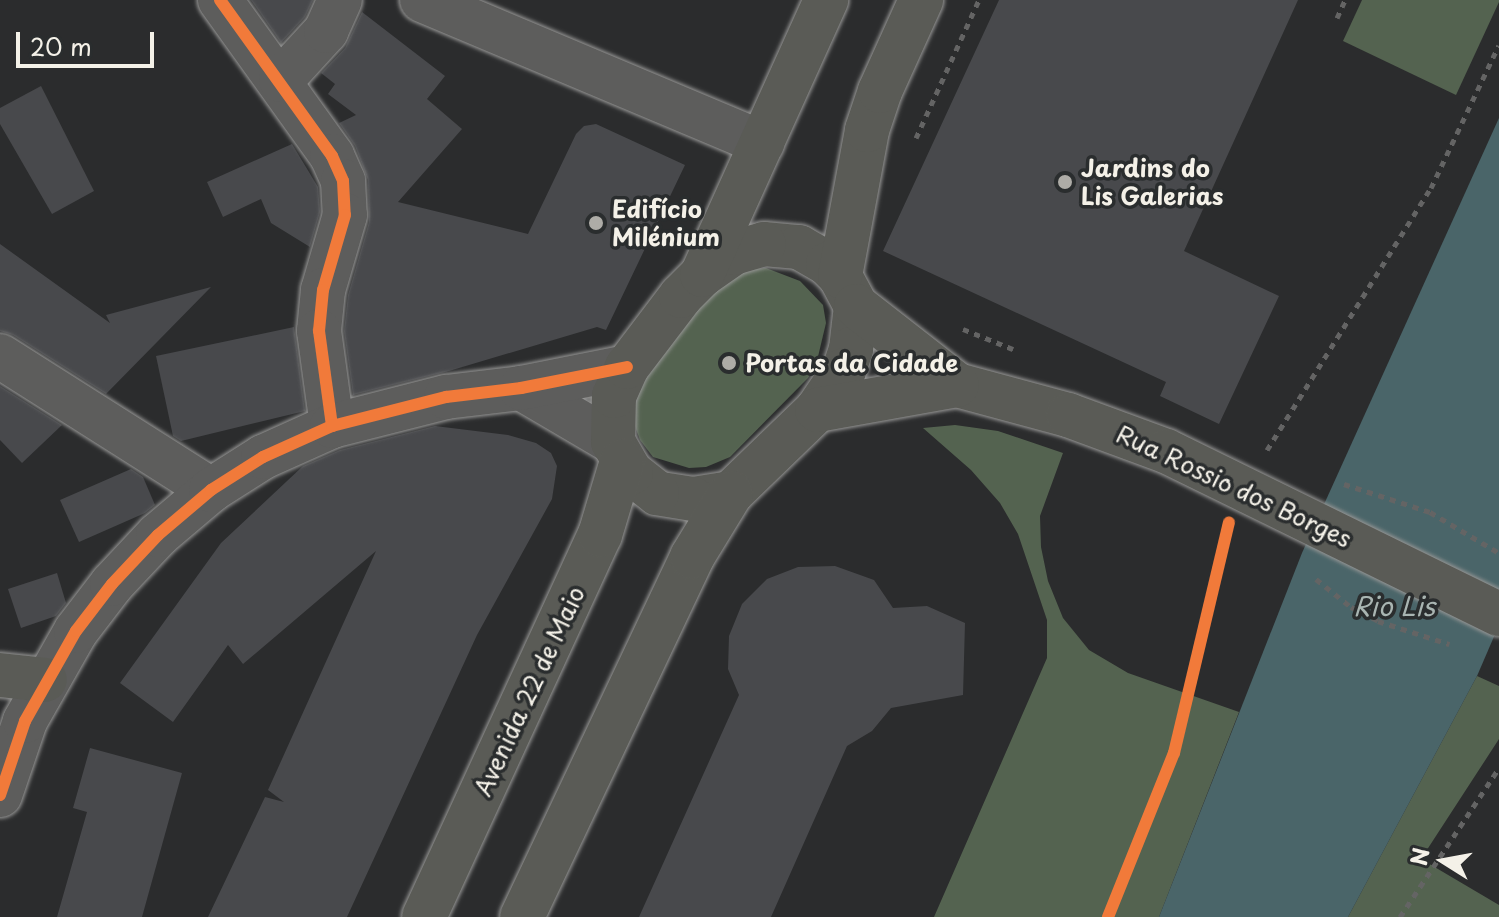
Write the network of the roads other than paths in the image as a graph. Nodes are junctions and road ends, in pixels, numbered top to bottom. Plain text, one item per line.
1 (220, 0) edge
2 (340, 0) edge
3 (422, 0) edge
4 (826, 0) edge
5 (921, 0) edge
6 (281, 80) junction
7 (762, 143) junction
8 (702, 275) junction
9 (848, 291) junction
10 (0, 356) edge
11 (627, 367) junction
12 (957, 385) junction
13 (521, 388) junction
14 (817, 410) junction
15 (332, 426) junction
16 (617, 451) junction
17 (211, 490) junction
18 (731, 493) junction
19 (1499, 614) edge
20 (0, 675) edge
21 (45, 680) junction
22 (0, 795) edge
23 (424, 917) edge
24 (522, 917) edge

1 - 6 street
2 - 6 street
3 - 7 street
4 - 7 main road
5 - 9 main road
6 - 15 street
7 - 8 main road
8 - 9 main road
8 - 11 main road
9 - 12 main road, Rua Rossio dos Borges
9 - 14 main road
10 - 17 street
11 - 13 street
11 - 16 main road
12 - 14 main road, Rua Rossio dos Borges
12 - 19 main road, Rua Rossio dos Borges
13 - 15 street
13 - 16 street
14 - 18 main road
15 - 17 street
16 - 18 main road
16 - 23 main road, Avenida 22 de Maio
17 - 21 street
18 - 24 main road
20 - 21 main road
21 - 22 street

